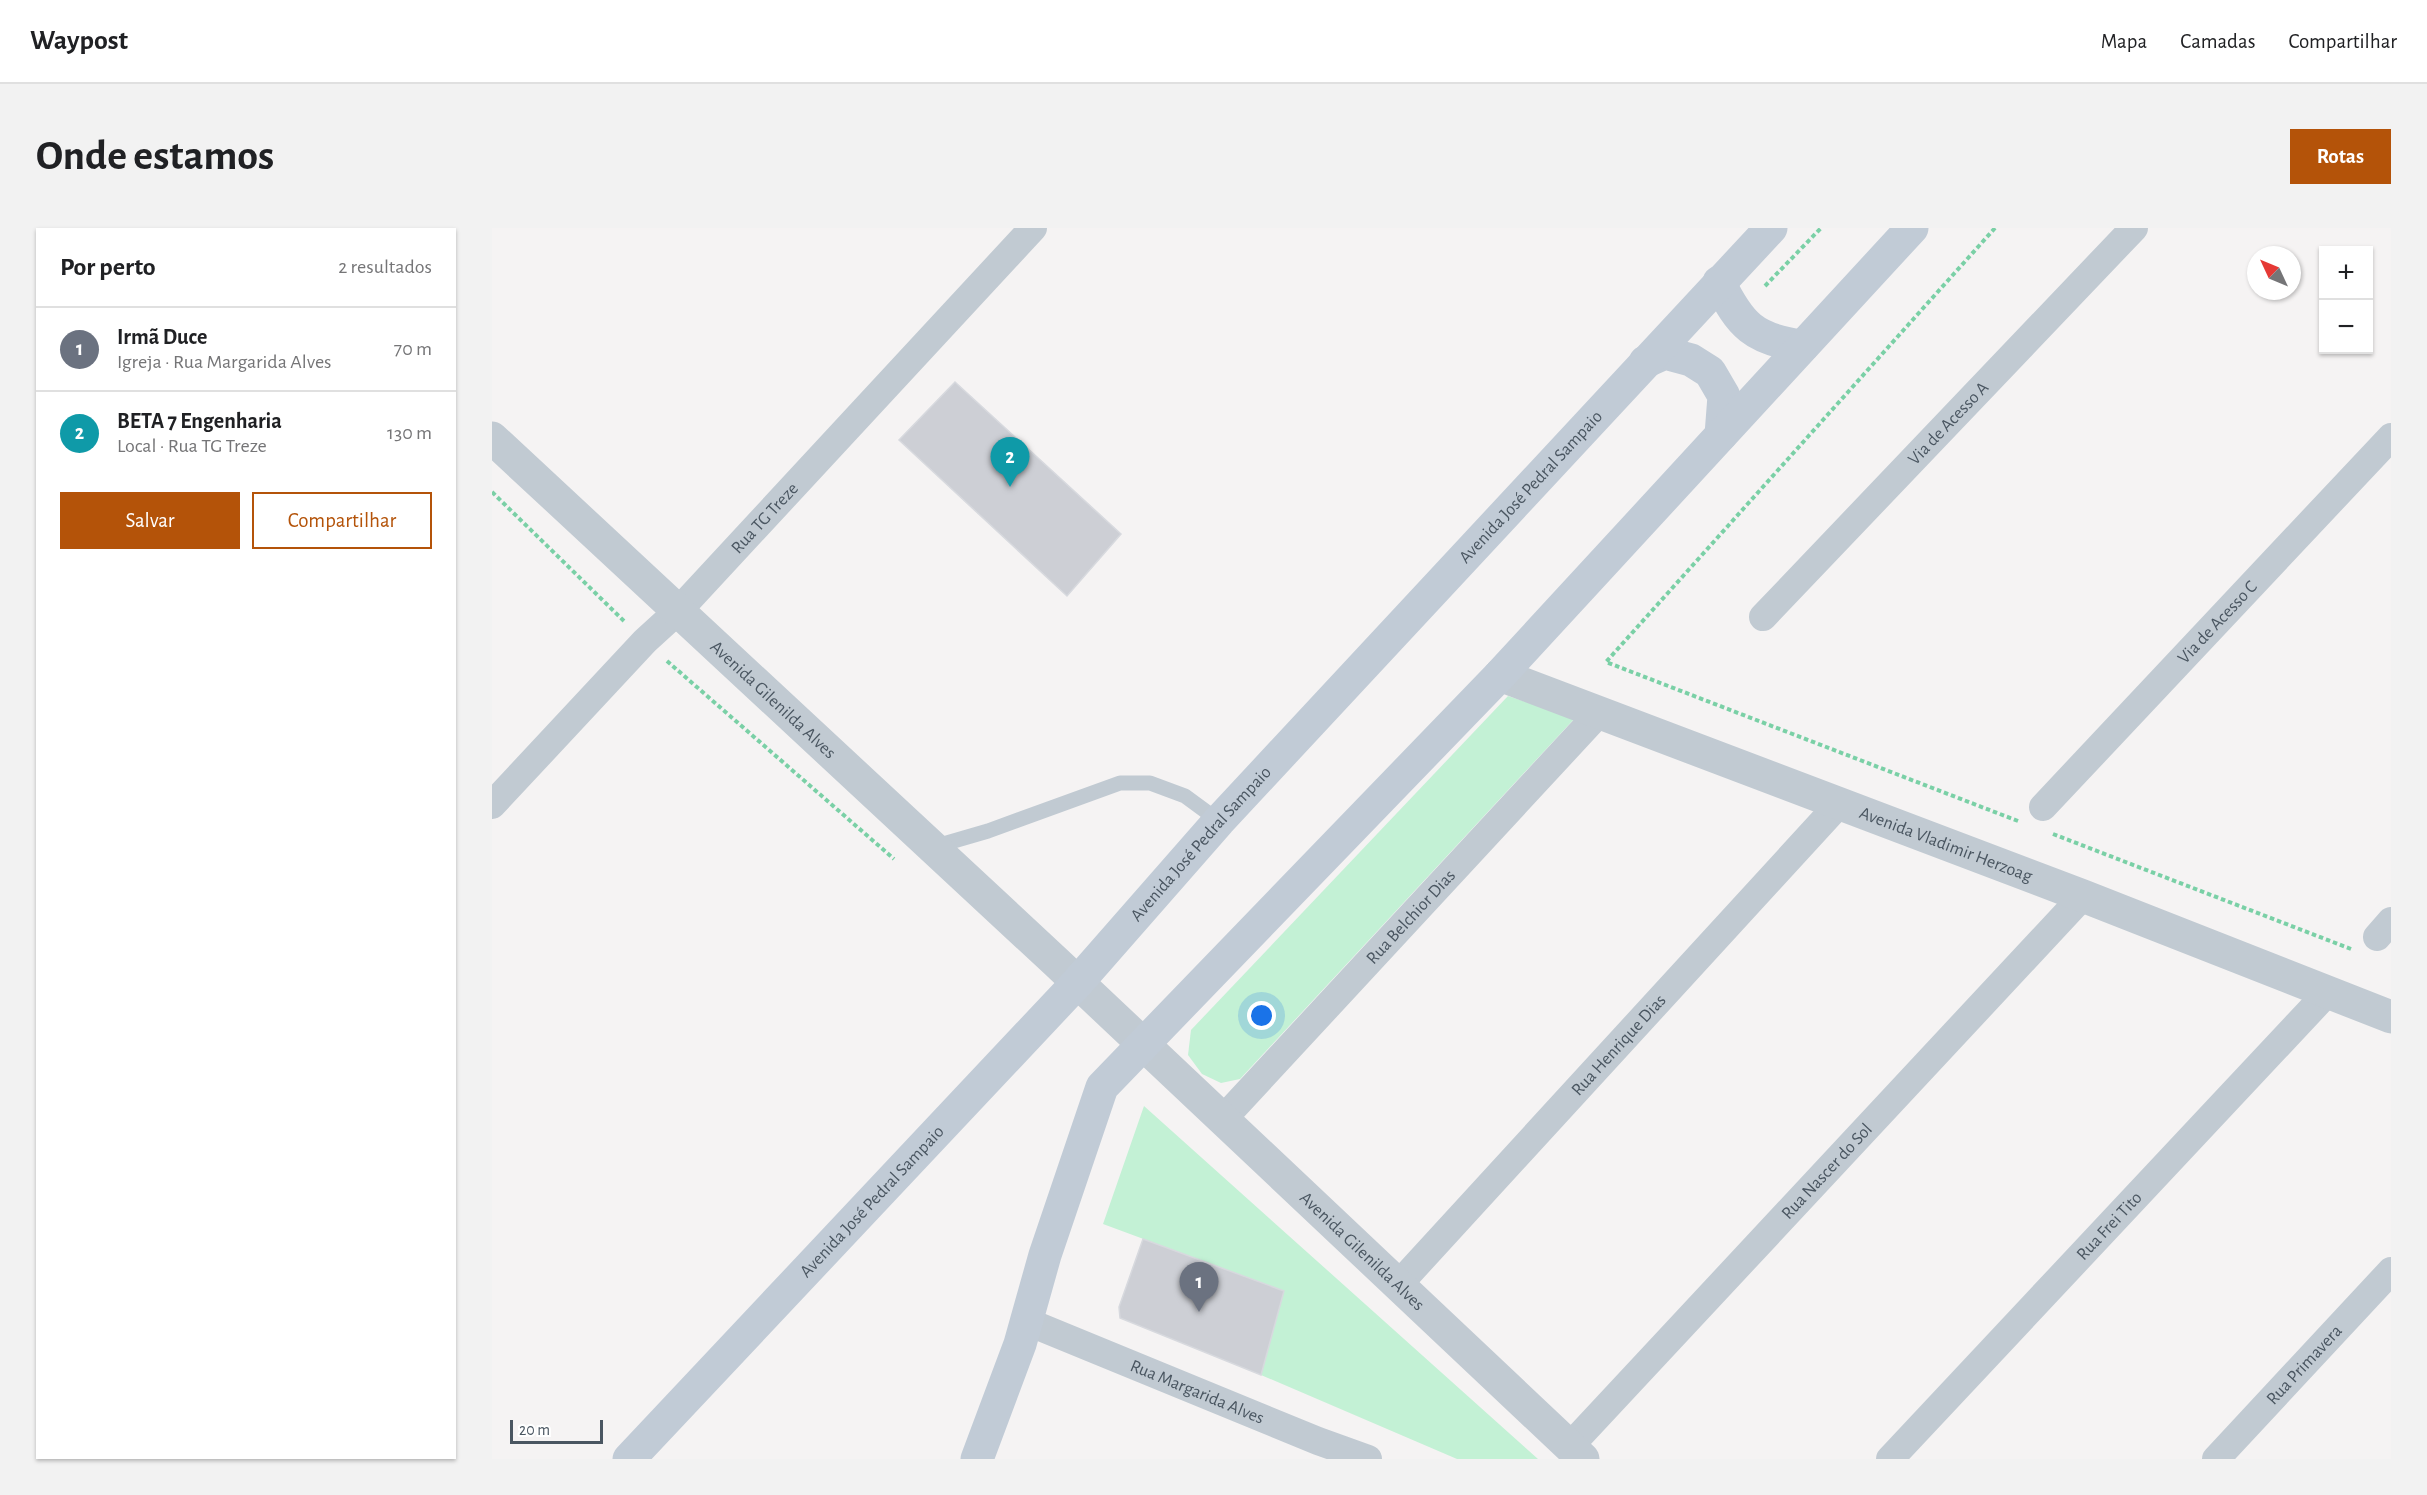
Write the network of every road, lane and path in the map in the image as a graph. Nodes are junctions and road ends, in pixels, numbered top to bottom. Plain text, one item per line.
1 (1033, 228) edge
2 (1771, 228) edge
3 (1912, 228) edge
4 (1995, 228) edge
5 (2134, 228) edge
6 (1719, 282) junction
7 (1803, 346) junction
8 (1645, 362) junction
9 (1721, 435) junction
10 (2391, 437) edge
11 (492, 438) edge
12 (492, 492) edge
13 (678, 610) junction
14 (1763, 617) dead end
15 (645, 641) junction
16 (1500, 675) junction
17 (1599, 712) junction
18 (492, 804) edge
19 (1839, 804) junction
20 (1220, 821) junction
21 (2039, 821) junction
22 (933, 847) junction
23 (896, 861) dead end
24 (2083, 896) junction
25 (2375, 937) edge
26 (1066, 972) junction
27 (2327, 993) junction
28 (2391, 1017) edge
29 (1142, 1044) junction
30 (1223, 1119) junction
31 (2391, 1271) edge
32 (1398, 1286) junction
33 (1028, 1322) junction
34 (1577, 1452) edge
35 (629, 1459) edge
36 (976, 1459) edge
37 (1368, 1459) edge
38 (1890, 1459) edge
39 (2217, 1459) edge

1 - 13 street, Rua TG Treze
2 - 6 main road, Avenida José Pedral Sampaio
3 - 7 main road
4 - 21 path
5 - 14 street, Via de Acesso A
6 - 7 main road
6 - 8 main road, Avenida José Pedral Sampaio
7 - 9 main road
8 - 9 main road
8 - 20 main road, Avenida José Pedral Sampaio
9 - 16 main road
10 - 21 street, Via de Acesso C
11 - 13 street, Avenida Gilenilda Alves
12 - 15 path
13 - 15 street, Rua TG Treze
13 - 22 street, Avenida Gilenilda Alves
15 - 18 street, Rua TG Treze
15 - 23 path
16 - 17 street, Avenida Vladimir Herzoag
16 - 29 main road
17 - 19 street, Avenida Vladimir Herzoag
17 - 30 street, Rua Belchior Dias
19 - 24 street, Avenida Vladimir Herzoag
19 - 32 street, Rua Henrique Dias
20 - 22 lane
20 - 26 main road, Avenida José Pedral Sampaio
21 - 25 path
22 - 26 street, Avenida Gilenilda Alves
24 - 27 street, Avenida Vladimir Herzoag
24 - 34 street, Rua Nascer do Sol
26 - 29 street, Avenida Gilenilda Alves
26 - 35 main road, Avenida José Pedral Sampaio
27 - 28 street, Avenida Vladimir Herzoag
27 - 38 street, Rua Frei Tito
29 - 30 street, Avenida Gilenilda Alves
29 - 33 main road
30 - 32 street, Avenida Gilenilda Alves
31 - 39 street, Rua Primavera
32 - 34 street, Avenida Gilenilda Alves
33 - 36 main road
33 - 37 street, Rua Margarida Alves

